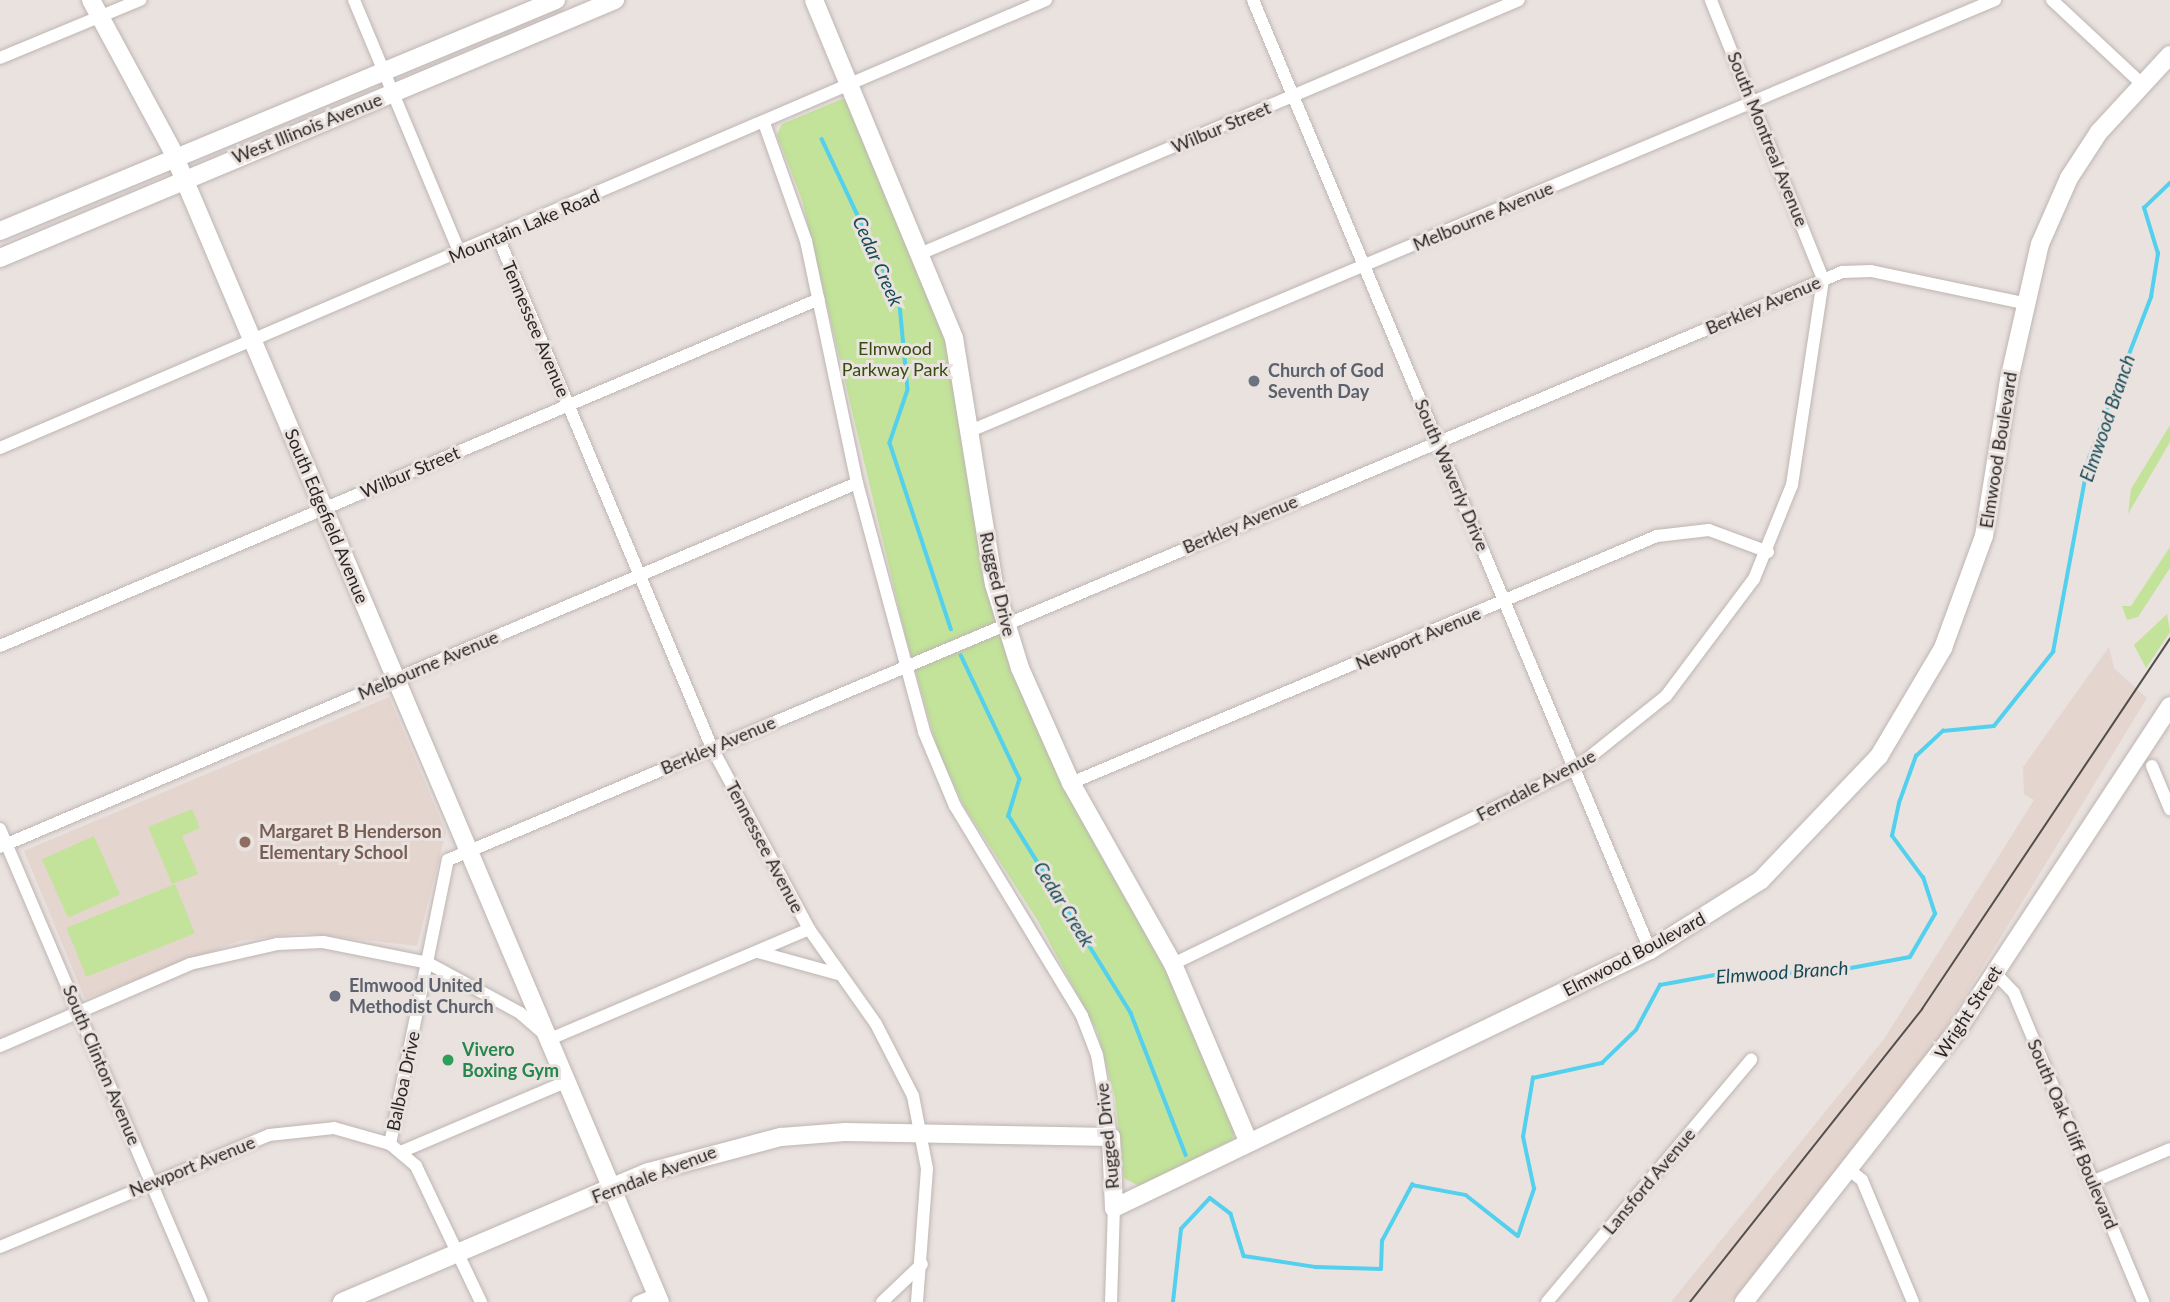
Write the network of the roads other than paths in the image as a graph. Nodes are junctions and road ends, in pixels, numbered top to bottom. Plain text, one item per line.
1 (91, 0) edge
2 (140, 0) edge
3 (354, 0) edge
4 (556, 0) edge
5 (615, 0) edge
6 (814, 0) edge
7 (1046, 0) edge
8 (1253, 0) edge
9 (1520, 0) edge
10 (1711, 0) edge
11 (1995, 0) edge
12 (2052, 0) edge
13 (586, 5) edge
14 (102, 16) junction
15 (2170, 55) edge
16 (0, 58) edge
17 (384, 72) junction
18 (2141, 83) junction
19 (849, 85) junction
20 (392, 93) junction
21 (1294, 96) junction
22 (1755, 102) junction
23 (764, 123) junction
24 (175, 159) junction
25 (182, 179) junction
26 (0, 230) edge
27 (498, 237) junction
28 (460, 253) junction
29 (922, 253) junction
30 (0, 258) edge
31 (1364, 265) junction
32 (1823, 279) junction
33 (819, 299) junction
34 (2024, 303) junction
35 (252, 342) junction
36 (569, 405) junction
37 (970, 431) junction
38 (1437, 441) junction
39 (0, 448) edge
40 (857, 483) junction
41 (324, 508) junction
42 (1768, 552) junction
43 (639, 575) junction
44 (1504, 601) junction
45 (1004, 623) junction
46 (0, 646) edge
47 (905, 665) junction
48 (397, 678) junction
49 (2170, 706) edge
50 (712, 748) junction
51 (2152, 766) dead end
52 (1576, 768) junction
53 (1072, 783) junction
54 (2170, 809) edge
55 (0, 829) edge
56 (3, 846) edge
57 (469, 850) junction
58 (809, 929) junction
59 (1650, 950) junction
60 (754, 951) junction
61 (428, 963) junction
62 (1172, 964) junction
63 (1994, 972) junction
64 (840, 975) junction
65 (80, 1012) junction
66 (550, 1039) junction
67 (0, 1046) edge
68 (1751, 1060) dead end
69 (568, 1081) junction
70 (922, 1133) junction
71 (1111, 1137) junction
72 (1249, 1143) junction
73 (390, 1144) junction
74 (2170, 1149) edge
75 (403, 1151) junction
76 (1852, 1172) junction
77 (2094, 1181) junction
78 (150, 1183) junction
79 (613, 1187) junction
80 (1114, 1208) junction
81 (0, 1247) edge
82 (460, 1253) junction
83 (922, 1264) junction
84 (659, 1298) edge
85 (202, 1302) edge
86 (342, 1302) edge
87 (481, 1302) edge
88 (638, 1302) edge
89 (882, 1302) edge
90 (917, 1302) edge
91 (1111, 1302) edge
92 (1547, 1302) edge
93 (1744, 1302) edge
94 (1913, 1302) edge
95 (2143, 1302) edge

1 - 14 street, South Edgefield Avenue
2 - 14 street
3 - 17 street
4 - 17 street, West Illinois Avenue
5 - 13 street, West Illinois Avenue
6 - 19 street, Rugged Drive
7 - 19 street, Mountain Lake Road
8 - 21 street, South Waverly Drive
9 - 21 street, Wilbur Street
10 - 22 street, South Montreal Avenue
11 - 22 street, Melbourne Avenue
12 - 18 street
13 - 20 street, West Illinois Avenue
14 - 16 street
14 - 24 street, South Edgefield Avenue
15 - 18 street, Elmwood Boulevard
17 - 20 street
17 - 24 street, West Illinois Avenue
18 - 34 street, Elmwood Boulevard
19 - 23 street, Mountain Lake Road
19 - 29 street, Rugged Drive
20 - 25 street, West Illinois Avenue
20 - 28 street
21 - 29 street, Wilbur Street
21 - 31 street, South Waverly Drive
22 - 31 street, Melbourne Avenue
22 - 32 street, South Montreal Avenue
23 - 27 street, Mountain Lake Road
23 - 33 street, Rugged Drive
24 - 25 street, South Edgefield Avenue
24 - 26 street, West Illinois Avenue
25 - 30 street, West Illinois Avenue
25 - 35 street, South Edgefield Avenue
27 - 28 street, Mountain Lake Road
27 - 36 street, Tennessee Avenue
28 - 35 street, Mountain Lake Road
29 - 37 street, Rugged Drive
31 - 37 street, Melbourne Avenue
31 - 38 street, South Waverly Drive
32 - 34 street, Berkley Avenue
32 - 38 street, Berkley Avenue
32 - 42 street, Ferndale Avenue
33 - 36 street, Wilbur Street
33 - 40 street, Rugged Drive
34 - 59 street, Elmwood Boulevard
35 - 39 street, Mountain Lake Road
35 - 41 street, South Edgefield Avenue
36 - 41 street, Wilbur Street
36 - 43 street, Tennessee Avenue
37 - 45 street, Rugged Drive
38 - 44 street, South Waverly Drive
38 - 45 street, Berkley Avenue
40 - 43 street, Melbourne Avenue
40 - 47 street, Rugged Drive
41 - 46 street, Wilbur Street
41 - 48 street, South Edgefield Avenue
42 - 44 street, Newport Avenue
42 - 52 street, Ferndale Avenue
43 - 48 street, Melbourne Avenue
43 - 50 street, Tennessee Avenue
44 - 52 street, South Waverly Drive
44 - 53 street, Newport Avenue
45 - 47 street, Berkley Avenue
45 - 53 street, Rugged Drive
47 - 50 street, Berkley Avenue
47 - 71 street, Rugged Drive
48 - 56 street, Melbourne Avenue
48 - 57 street, South Edgefield Avenue
49 - 63 street, Wright Street
50 - 57 street, Berkley Avenue
50 - 58 street, Tennessee Avenue
51 - 54 street
52 - 59 street, South Waverly Drive
52 - 62 street, Ferndale Avenue
53 - 62 street, Rugged Drive
55 - 56 street, South Clinton Avenue
56 - 65 street, South Clinton Avenue
57 - 61 street, Balboa Drive
57 - 66 street, South Edgefield Avenue
58 - 60 street
58 - 64 street, Tennessee Avenue
59 - 72 street, Elmwood Boulevard
60 - 64 street
60 - 66 street
61 - 65 street
61 - 66 street, South Edgefield Avenue
61 - 73 street, Balboa Drive
62 - 72 street, Rugged Drive
63 - 76 street, Wright Street
63 - 77 street, South Oak Cliff Boulevard
64 - 70 street, Tennessee Avenue
65 - 67 street
65 - 78 street, South Clinton Avenue
66 - 69 street, South Edgefield Avenue
68 - 92 street, Lansford Avenue
69 - 75 street
69 - 79 street, South Edgefield Avenue
70 - 71 street, Ferndale Avenue
70 - 79 street, Ferndale Avenue
70 - 83 street, Tennessee Avenue
71 - 80 street, Rugged Drive
72 - 80 street, Elmwood Boulevard
73 - 75 street, Balboa Drive
73 - 78 street, Newport Avenue
74 - 77 street
75 - 82 street, Balboa Drive
76 - 93 street, Wright Street
76 - 94 street
77 - 95 street, South Oak Cliff Boulevard
78 - 81 street, Newport Avenue
78 - 85 street, South Clinton Avenue
79 - 82 street, Ferndale Avenue
79 - 84 street, South Edgefield Avenue
80 - 91 street
82 - 86 street, Ferndale Avenue
82 - 87 street, Balboa Drive
83 - 89 street
83 - 90 street, Tennessee Avenue
84 - 88 street

